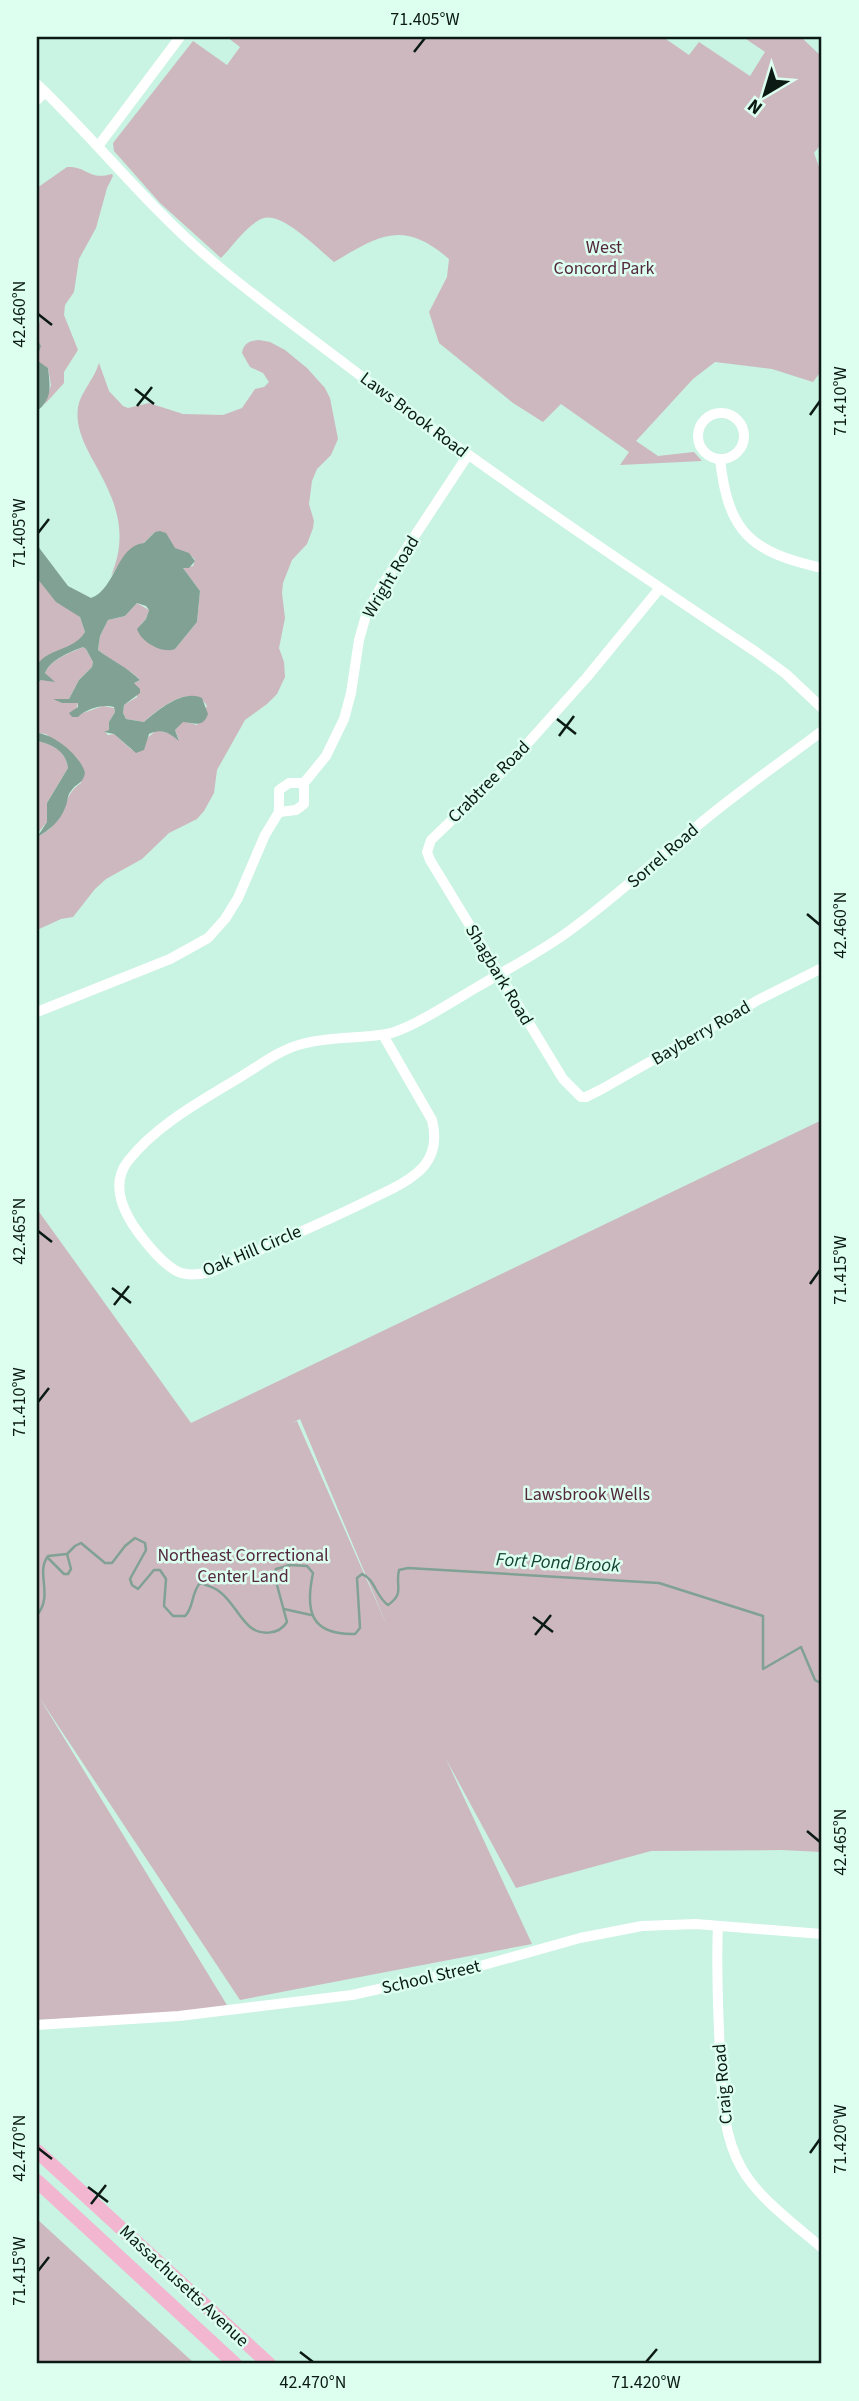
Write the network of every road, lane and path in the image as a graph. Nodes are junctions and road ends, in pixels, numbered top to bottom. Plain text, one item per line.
1 (180, 37) edge
2 (37, 84) edge
3 (45, 92) junction
4 (37, 100) edge
5 (99, 145) junction
6 (468, 455) junction
7 (720, 459) junction
8 (822, 568) edge
9 (660, 588) junction
10 (822, 708) edge
11 (822, 731) edge
12 (304, 783) junction
13 (279, 811) junction
14 (427, 848) joint
15 (822, 968) edge
16 (499, 974) junction
17 (37, 1012) edge
18 (383, 1035) junction
19 (580, 1096) joint
20 (718, 1926) junction
21 (822, 1934) edge
22 (37, 2025) edge
23 (37, 2151) edge
24 (37, 2181) edge
25 (822, 2248) edge
26 (235, 2364) edge
27 (269, 2364) edge

1 - 5 street
2 - 3 street, Laws Brook Road
3 - 4 street
3 - 5 street, Laws Brook Road
5 - 6 street, Laws Brook Road
6 - 9 street, Laws Brook Road
6 - 12 street, Wright Road
7 - 7 street
7 - 8 street
9 - 10 street, Laws Brook Road
9 - 14 street, Crabtree Road
11 - 16 street, Sorrel Road
12 - 13 street, Wright Road
12 - 13 street, Wright Road
13 - 17 street, Wright Road
14 - 16 street, Shagbark Road
15 - 19 street, Bayberry Road
16 - 18 street, Oak Hill Circle
16 - 19 street, Shagbark Road
18 - 18 street, Oak Hill Circle
20 - 21 street, School Street
20 - 22 street, School Street
20 - 25 street, Craig Road
23 - 27 highway, Massachusetts Avenue
24 - 26 highway, Massachusetts Avenue

